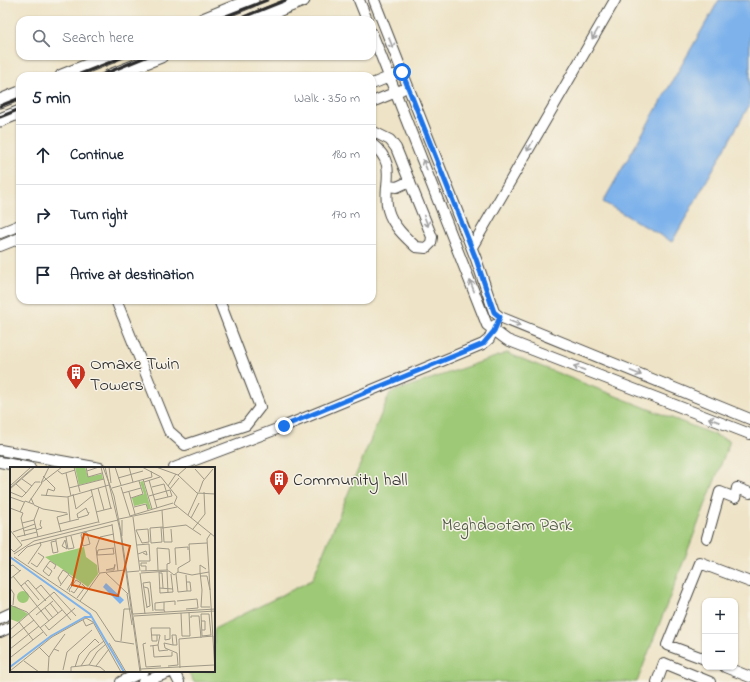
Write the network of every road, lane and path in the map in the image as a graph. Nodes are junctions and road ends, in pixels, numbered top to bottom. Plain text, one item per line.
1 (252, 0) edge
2 (303, 0) edge
3 (359, 0) edge
4 (374, 0) edge
5 (615, 0) edge
6 (212, 16) edge
7 (262, 16) edge
8 (365, 16) edge
9 (376, 43) edge
10 (102, 60) edge
11 (106, 60) edge
12 (151, 60) edge
13 (74, 72) edge
14 (104, 72) edge
15 (119, 72) edge
16 (402, 72) junction
17 (390, 77) junction
18 (376, 82) edge
19 (409, 87) junction
20 (396, 92) junction
21 (16, 95) edge
22 (376, 100) edge
23 (0, 101) edge
24 (16, 114) edge
25 (0, 120) edge
26 (376, 133) edge
27 (376, 147) edge
28 (410, 181) junction
29 (388, 186) junction
30 (16, 227) edge
31 (0, 233) edge
32 (16, 240) edge
33 (0, 246) edge
34 (472, 247) junction
35 (118, 304) edge
36 (221, 304) edge
37 (500, 317) junction
38 (494, 331) junction
39 (750, 419) edge
40 (750, 434) edge
41 (0, 450) edge
42 (0, 462) edge
43 (25, 467) edge
44 (94, 467) edge
45 (177, 467) edge
46 (750, 494) edge
47 (707, 538) dead end
48 (750, 582) edge
49 (10, 613) edge
50 (0, 618) edge
51 (10, 627) edge
52 (0, 632) edge
53 (702, 658) edge
54 (732, 670) edge
55 (142, 672) edge
56 (750, 677) edge
57 (121, 682) edge
58 (143, 682) edge
59 (179, 682) edge
60 (657, 682) edge
61 (710, 682) edge

1 - 6 main road
2 - 7 main road
3 - 8 street
4 -> 16 street
5 -> 34 street
9 - 17 street
10 - 13 main road
11 - 14 main road
12 - 15 main road
16 - 17 street
16 - 19 street
17 - 18 street
17 - 20 street
19 - 20 street
19 - 34 street
20 - 22 street
38 -> 20 street
21 - 23 main road
24 - 25 main road
26 - 28 street
27 - 29 street
28 - 29 street
28 -> 29 street
30 - 31 street
32 - 33 street
34 - 37 street
35 - 36 street
37 - 38 street
37 -> 39 street
40 -> 38 street
38 - 45 street
41 - 44 street
42 - 43 street
46 - 47 street
48 - 53 street
49 - 50 street
51 - 52 street
54 - 56 street
55 - 57 street
58 - 59 street
60 - 61 street

